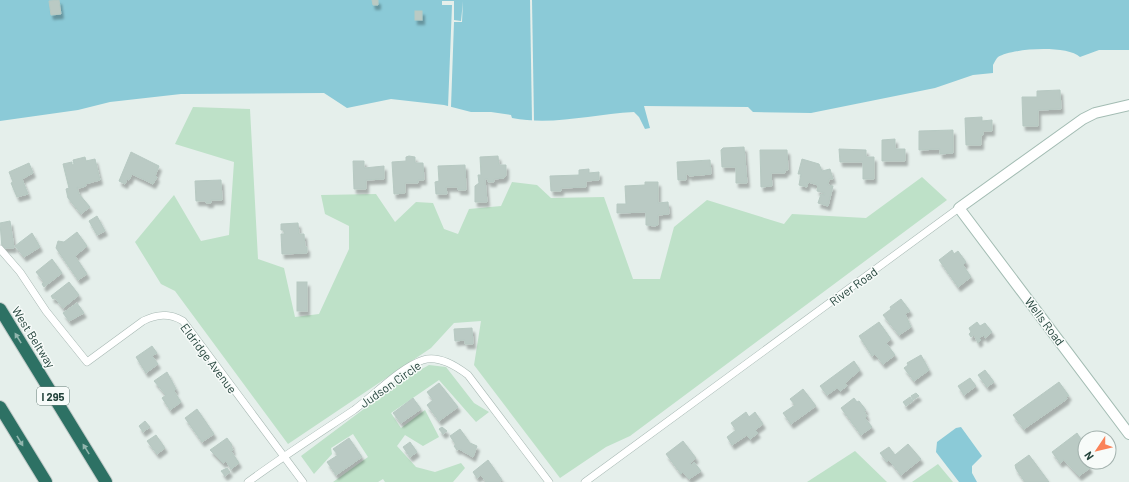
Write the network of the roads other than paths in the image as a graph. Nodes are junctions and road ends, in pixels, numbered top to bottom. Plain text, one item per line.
1 (1129, 105) edge
2 (959, 208) junction
3 (0, 249) edge
4 (0, 309) edge
5 (0, 407) edge
6 (1129, 434) edge
7 (284, 456) junction
8 (46, 482) edge
9 (106, 482) edge
10 (248, 482) edge
11 (303, 482) edge
12 (549, 482) edge
13 (585, 482) edge

1 - 2 street, River Road
2 - 6 street, Wells Road
2 - 13 street, River Road
3 - 7 street, Eldridge Avenue
9 -> 4 highway, West Beltway / I 295
5 -> 8 highway
7 - 10 street, Judson Circle
7 - 11 street, Eldridge Avenue
7 - 12 street, Judson Circle

